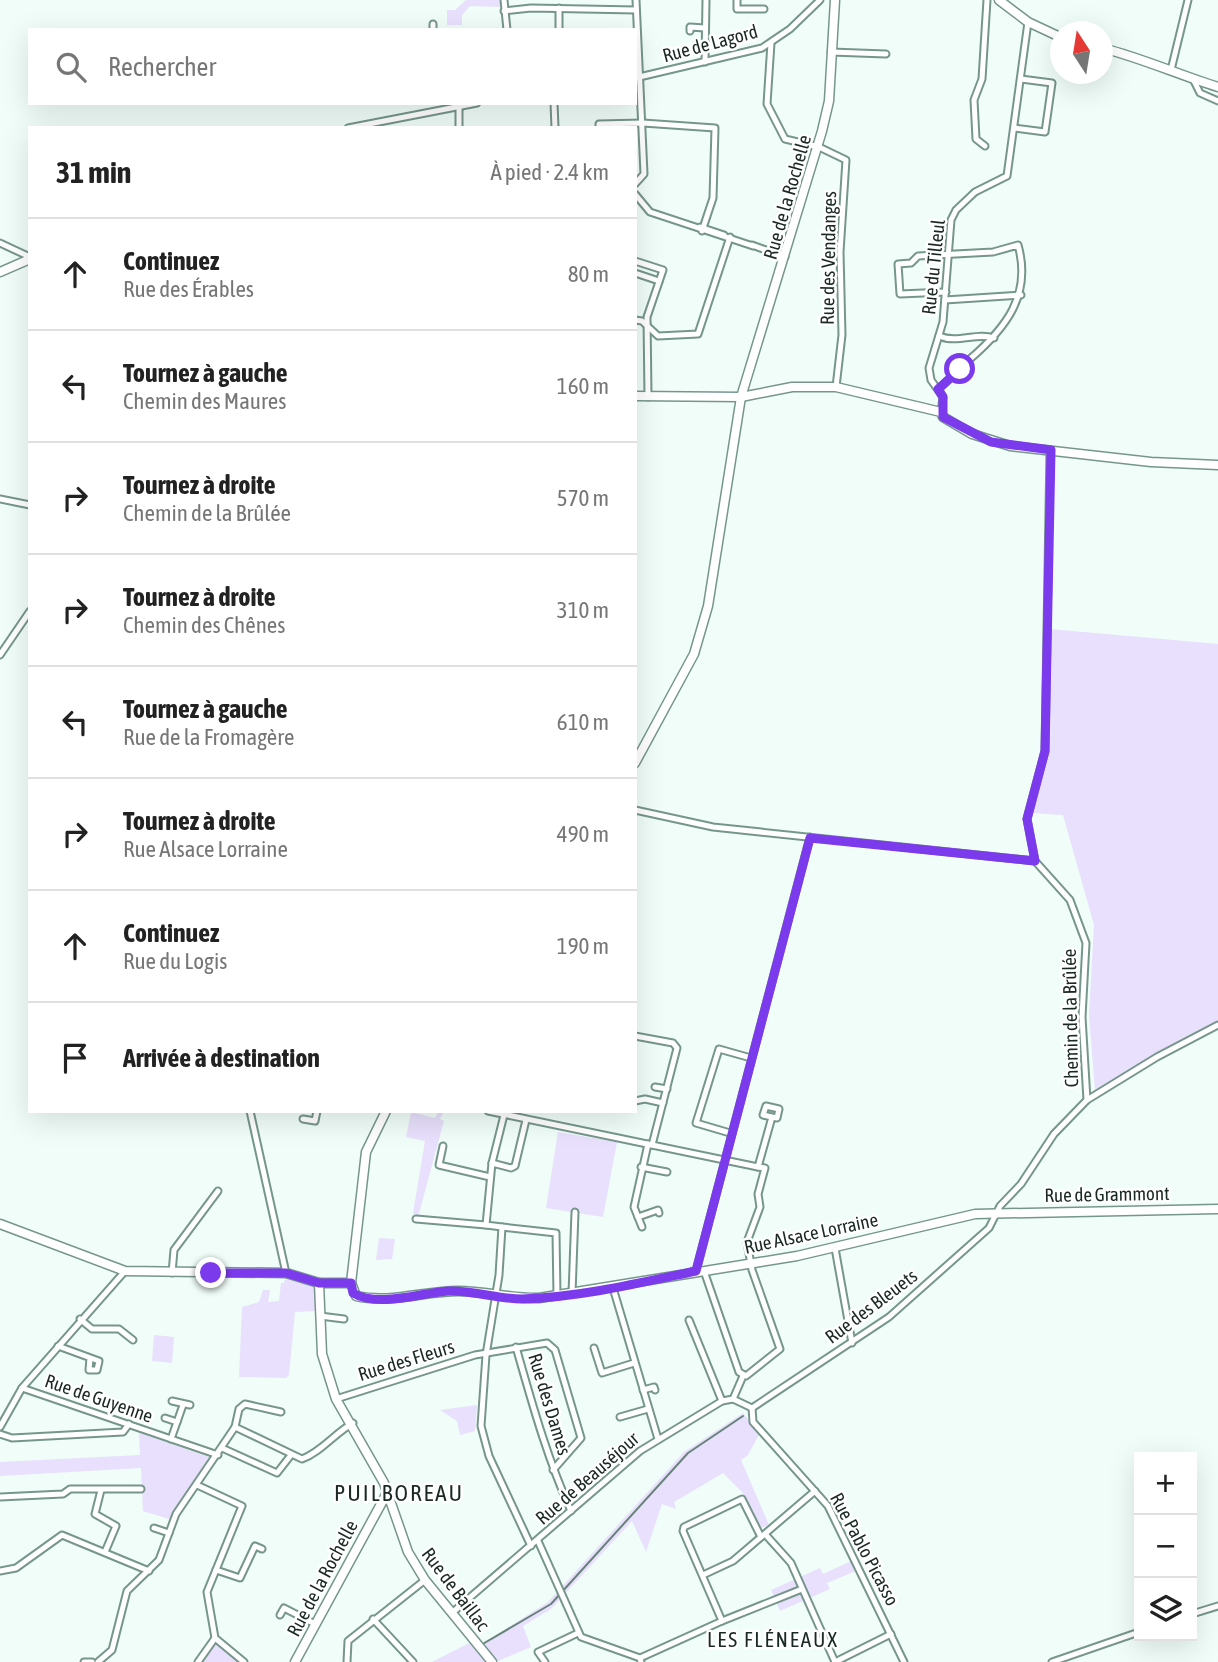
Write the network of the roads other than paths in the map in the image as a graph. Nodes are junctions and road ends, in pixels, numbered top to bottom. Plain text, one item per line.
1 (504, 0) edge
2 (636, 0) edge
3 (706, 0) edge
4 (737, 0) edge
5 (820, 0) edge
6 (835, 0) edge
7 (987, 0) edge
8 (999, 0) edge
9 (1188, 0) edge
10 (559, 8) junction
11 (764, 9) dead end
12 (636, 10) junction
13 (504, 11) junction
14 (1028, 22) junction
15 (507, 28) edge
16 (559, 28) edge
17 (636, 28) edge
18 (705, 28) junction
19 (690, 31) dead end
20 (1050, 32) edge
21 (771, 43) junction
22 (831, 52) junction
23 (1113, 52) edge
24 (886, 54) dead end
25 (705, 62) junction
26 (1171, 70) junction
27 (638, 78) edge
28 (1021, 79) junction
29 (1194, 81) junction
30 (1218, 87) edge
31 (1218, 101) edge
32 (465, 105) edge
33 (554, 105) edge
34 (459, 106) junction
35 (643, 123) junction
36 (357, 126) edge
37 (459, 126) edge
38 (555, 126) edge
39 (599, 126) edge
40 (1014, 128) junction
41 (985, 146) dead end
42 (819, 147) junction
43 (637, 182) edge
44 (637, 196) edge
45 (702, 230) junction
46 (729, 238) junction
47 (0, 243) edge
48 (948, 254) junction
49 (28, 257) edge
50 (785, 257) junction
51 (28, 258) edge
52 (637, 262) edge
53 (0, 272) edge
54 (637, 274) edge
55 (659, 281) junction
56 (946, 292) junction
57 (1021, 295) junction
58 (945, 300) junction
59 (637, 321) edge
60 (646, 326) junction
61 (939, 336) junction
62 (979, 337) junction
63 (994, 338) junction
64 (981, 350) junction
65 (836, 387) junction
66 (938, 389) junction
67 (637, 396) edge
68 (648, 397) junction
69 (741, 397) junction
70 (941, 412) junction
71 (1051, 450) junction
72 (1218, 465) edge
73 (0, 499) edge
74 (28, 505) edge
75 (28, 614) edge
76 (0, 654) edge
77 (637, 759) edge
78 (637, 810) edge
79 (810, 838) junction
80 (1035, 861) junction
81 (1218, 1025) edge
82 (637, 1036) edge
83 (751, 1058) junction
84 (655, 1087) dead end
85 (667, 1089) junction
86 (1087, 1100) junction
87 (637, 1101) edge
88 (663, 1103) junction
89 (250, 1113) edge
90 (317, 1113) edge
91 (385, 1113) edge
92 (496, 1113) edge
93 (525, 1113) edge
94 (504, 1115) junction
95 (772, 1117) dead end
96 (303, 1119) dead end
97 (525, 1120) junction
98 (730, 1133) junction
99 (650, 1144) junction
100 (443, 1146) dead end
101 (723, 1158) junction
102 (492, 1163) junction
103 (641, 1167) junction
104 (758, 1167) junction
105 (667, 1172) dead end
106 (490, 1177) junction
107 (218, 1191) dead end
108 (1218, 1209) edge
109 (575, 1212) dead end
110 (659, 1213) dead end
111 (996, 1215) junction
112 (638, 1217) junction
113 (416, 1219) dead end
114 (0, 1224) edge
115 (486, 1225) junction
116 (502, 1227) junction
117 (642, 1227) dead end
118 (835, 1248) junction
119 (751, 1263) junction
120 (700, 1270) junction
121 (122, 1271) junction
122 (172, 1273) junction
123 (286, 1273) junction
124 (319, 1283) junction
125 (351, 1283) junction
126 (613, 1288) junction
127 (572, 1294) junction
128 (495, 1296) junction
129 (557, 1296) junction
130 (320, 1316) junction
131 (80, 1319) junction
132 (344, 1319) dead end
133 (689, 1320) dead end
134 (133, 1340) dead end
135 (852, 1343) junction
136 (58, 1346) junction
137 (516, 1347) junction
138 (594, 1348) dead end
139 (486, 1355) junction
140 (90, 1358) dead end
141 (634, 1363) junction
142 (743, 1376) junction
143 (22, 1388) junction
144 (643, 1390) junction
145 (655, 1390) dead end
146 (336, 1399) junction
147 (733, 1399) junction
148 (172, 1401) dead end
149 (722, 1401) junction
150 (752, 1408) junction
151 (648, 1409) junction
152 (281, 1412) dead end
153 (620, 1417) dead end
154 (165, 1418) dead end
155 (177, 1422) junction
156 (353, 1423) junction
157 (129, 1424) junction
158 (0, 1427) edge
159 (235, 1427) junction
160 (0, 1433) edge
161 (171, 1439) junction
162 (658, 1439) junction
163 (222, 1448) junction
164 (218, 1455) junction
165 (291, 1455) junction
166 (553, 1471) junction
167 (197, 1485) junction
168 (141, 1489) dead end
169 (101, 1490) junction
170 (816, 1491) junction
171 (387, 1493) junction
172 (0, 1497) edge
173 (378, 1509) junction
174 (393, 1510) junction
175 (571, 1511) junction
176 (154, 1528) dead end
177 (169, 1533) junction
178 (763, 1536) junction
179 (538, 1541) junction
180 (531, 1546) junction
181 (262, 1549) dead end
182 (106, 1552) junction
183 (216, 1570) junction
184 (0, 1571) edge
185 (149, 1571) junction
186 (703, 1575) junction
187 (425, 1580) junction
188 (802, 1589) junction
189 (1218, 1606) edge
190 (453, 1612) junction
191 (1197, 1612) edge
192 (280, 1615) dead end
193 (373, 1619) junction
194 (722, 1621) junction
195 (315, 1624) junction
196 (578, 1633) junction
197 (891, 1634) junction
198 (1134, 1634) edge
199 (215, 1638) junction
200 (640, 1660) edge
201 (84, 1662) edge
202 (92, 1662) edge
203 (98, 1662) edge
204 (198, 1662) edge
205 (244, 1662) edge
206 (295, 1662) edge
207 (347, 1662) edge
208 (413, 1662) edge
209 (492, 1662) edge
210 (545, 1662) edge
211 (835, 1662) edge
212 (904, 1662) edge
213 (1052, 1662) edge

1 - 13 street
2 - 12 street
3 - 18 street
4 - 11 street
5 - 21 street, Rue de Lagord
6 - 22 street, Rue de la Rochelle
7 - 41 street
8 - 14 street
9 - 26 street
10 - 12 street
10 - 13 street
10 - 16 street
12 - 17 street
13 - 15 street
14 - 20 street
14 - 28 street
18 - 19 street
18 - 25 street
21 - 25 street, Rue de Lagord
21 - 42 street
22 - 24 street
22 - 42 street, Rue de la Rochelle
23 - 26 street
25 - 27 street, Rue de Lagord
26 - 29 street
27 - 35 street
28 - 40 street
28 - 40 street
29 - 30 street
29 - 31 street
32 - 34 street
33 - 38 street
34 - 36 street
34 - 37 street
35 - 39 street
35 - 43 street
35 - 45 street
40 - 48 street, Rue du Tilleul
42 - 50 street, Rue de la Rochelle
42 - 65 street, Rue des Vendanges
44 - 45 street
45 - 46 street
46 - 50 street
46 - 60 street
47 - 49 street
48 - 56 street, Rue du Tilleul
48 - 56 street
48 - 57 street
50 - 69 street, Rue de la Rochelle
51 - 53 street
52 - 55 street
54 - 55 street
55 - 60 street
56 - 58 street, Rue du Tilleul
57 - 58 street
57 - 63 street
58 - 61 street, Rue du Tilleul
59 - 60 street
60 - 68 street
61 - 62 street
61 - 66 street, Rue du Tilleul
62 - 63 street
62 - 64 street
63 - 64 street
64 - 66 street
65 - 69 street
65 - 70 street
66 - 70 street, Rue du Tilleul
67 - 68 street
68 - 69 street
69 - 77 street, Rue de la Rochelle
70 - 71 street
71 - 72 street
71 - 80 street
73 - 74 street
75 - 76 street
78 - 79 street
79 - 80 street
79 - 83 street
80 - 86 street, Chemin de la Brûlée
81 - 86 street, Rue des Bleuets
82 - 85 street
83 - 98 street
83 - 98 street
84 - 85 street
85 - 88 street
86 - 111 street, Rue des Bleuets
87 - 88 street
88 - 99 street
89 - 123 street
90 - 96 street
91 - 125 street
92 - 94 street
93 - 97 street
94 - 97 street
94 - 102 street
95 - 104 street
97 - 99 street
97 - 102 street
98 - 101 street
99 - 101 street
99 - 103 street
100 - 106 street
101 - 104 street
101 - 120 street
102 - 106 street
103 - 105 street
103 - 112 street
104 - 119 street
106 - 115 street
107 - 122 street
108 - 111 street, Rue de Grammont
109 - 127 street
110 - 112 street
111 - 118 street, Rue Alsace Lorraine
111 - 135 street, Rue des Bleuets
112 - 117 street
113 - 115 street
114 - 121 street
115 - 116 street
116 - 128 street
116 - 129 street
118 - 119 street, Rue Alsace Lorraine
118 - 135 street
119 - 120 street, Rue Alsace Lorraine
119 - 142 street
120 - 126 street, Rue Alsace Lorraine
120 - 142 street
121 - 122 street
121 - 131 street, Rue de Guyenne
122 - 123 street
123 - 124 street
124 - 125 street
124 - 130 street, Rue de Baillac
125 - 128 street, Rue Alsace Lorraine
126 - 127 street, Rue Alsace Lorraine
126 - 141 street
127 - 129 street, Rue Alsace Lorraine
128 - 129 street, Rue Alsace Lorraine
128 - 139 street
130 - 132 street
130 - 146 street, Rue de Baillac
131 - 134 street
131 - 136 street, Rue de Guyenne
133 - 149 street
135 - 150 street, Rue des Bleuets
136 - 140 street, Rue de Guyenne
136 - 143 street, Rue de Guyenne
137 - 139 street, Rue des Dames
137 - 166 street, Rue des Dames
137 - 166 street, Rue des Dames
138 - 141 street
139 - 146 street, Rue des Fleurs
139 - 180 street
141 - 144 street
142 - 147 street
143 - 157 street, Rue de Guyenne
143 - 158 street
144 - 145 street
144 - 151 street
146 - 156 street, Rue de Baillac
147 - 149 street, Rue de Beauséjour
147 - 150 street
148 - 155 street
149 - 162 street, Rue de Beauséjour
150 - 170 street, Rue Pablo Picasso
151 - 153 street
151 - 162 street
152 - 159 street
154 - 155 street
155 - 161 street
156 - 165 street
156 - 171 street, Rue de Baillac
157 - 160 street
157 - 161 street, Rue de Guyenne
159 - 163 street
159 - 165 street
161 - 164 street, Rue de Guyenne
162 - 175 street, Rue de Beauséjour
163 - 164 street
163 - 165 street
164 - 167 street
166 - 175 street, Rue des Dames
167 - 177 street
167 - 183 street
168 - 169 street
169 - 172 street
169 - 182 street
170 - 178 street
170 - 197 street, Rue Pablo Picasso
171 - 173 street, Rue de la Rochelle
171 - 174 street, Rue de Baillac
173 - 174 street, Rue de la Rochelle
173 - 195 street, Rue de la Rochelle
174 - 187 street, Rue de Baillac
175 - 179 street, Rue de Beauséjour
176 - 177 street
177 - 185 street
178 - 186 street
178 - 186 street
178 - 188 street
179 - 180 street, Rue de Beauséjour
179 - 196 street
180 - 190 street, Rue de Beauséjour
181 - 183 street
182 - 184 street
182 - 185 street
183 - 199 street
185 - 203 street
186 - 194 street
187 - 190 street, Rue de Baillac
187 - 193 street
188 - 194 street
188 - 211 street
189 - 191 street
190 - 209 street, Rue de Baillac
192 - 195 street
193 - 207 street
193 - 208 street
194 - 200 street
195 - 206 street, Rue de la Rochelle
196 - 200 street
196 - 210 street
197 - 211 street
197 - 212 street, Rue Pablo Picasso
198 - 213 street
199 - 204 street
199 - 205 street
201 - 202 street

